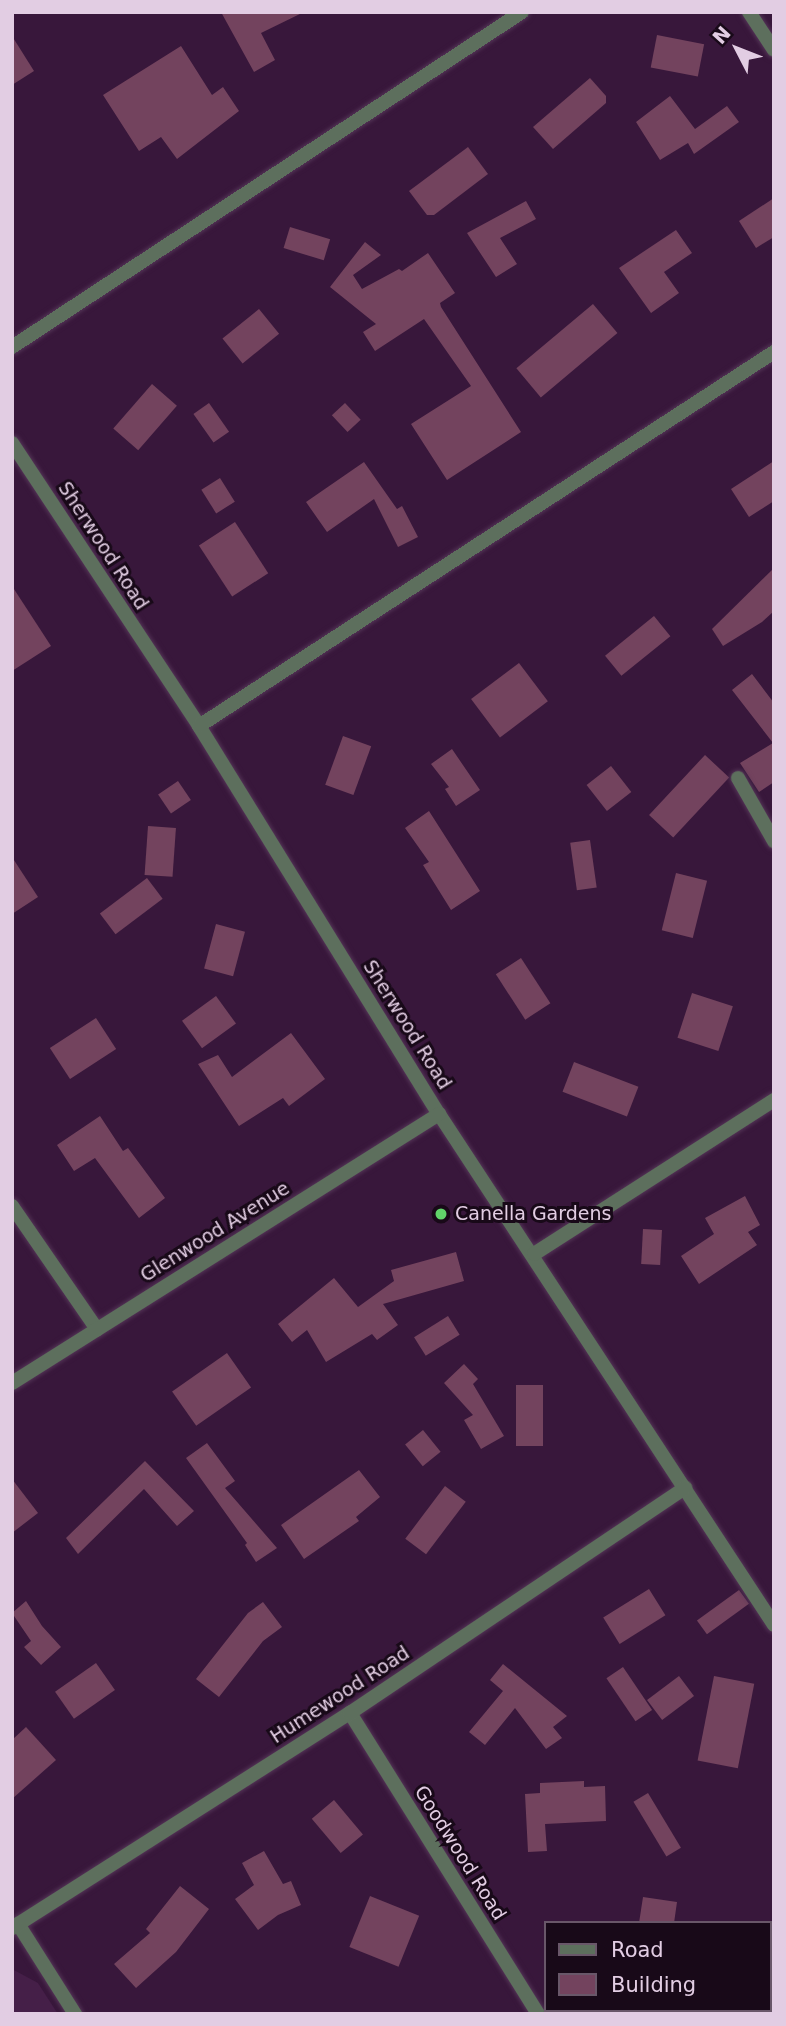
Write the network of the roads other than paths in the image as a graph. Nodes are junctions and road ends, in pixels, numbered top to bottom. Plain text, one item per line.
1 (522, 12) edge
2 (749, 12) edge
3 (774, 50) edge
4 (12, 347) edge
5 (774, 352) edge
6 (12, 443) edge
7 (199, 726) junction
8 (738, 778) dead end
9 (774, 841) edge
10 (774, 1100) edge
11 (439, 1114) junction
12 (12, 1206) edge
13 (534, 1254) junction
14 (97, 1329) junction
15 (12, 1383) edge
16 (685, 1489) junction
17 (774, 1625) edge
18 (350, 1713) junction
19 (15, 1926) edge
20 (75, 2014) edge
21 (538, 2014) edge

1 - 4 street
2 - 3 street
5 - 7 street
6 - 7 street, Sherwood Road
7 - 11 street, Sherwood Road
8 - 9 street
10 - 13 street
11 - 13 street, Sherwood Road
11 - 14 street, Glenwood Avenue
12 - 14 street
13 - 16 street, Sherwood Road
14 - 15 street, Glenwood Avenue
16 - 17 street, Sherwood Road
16 - 18 street, Humewood Road
18 - 19 street, Humewood Road
18 - 21 street, Goodwood Road
19 - 20 street

